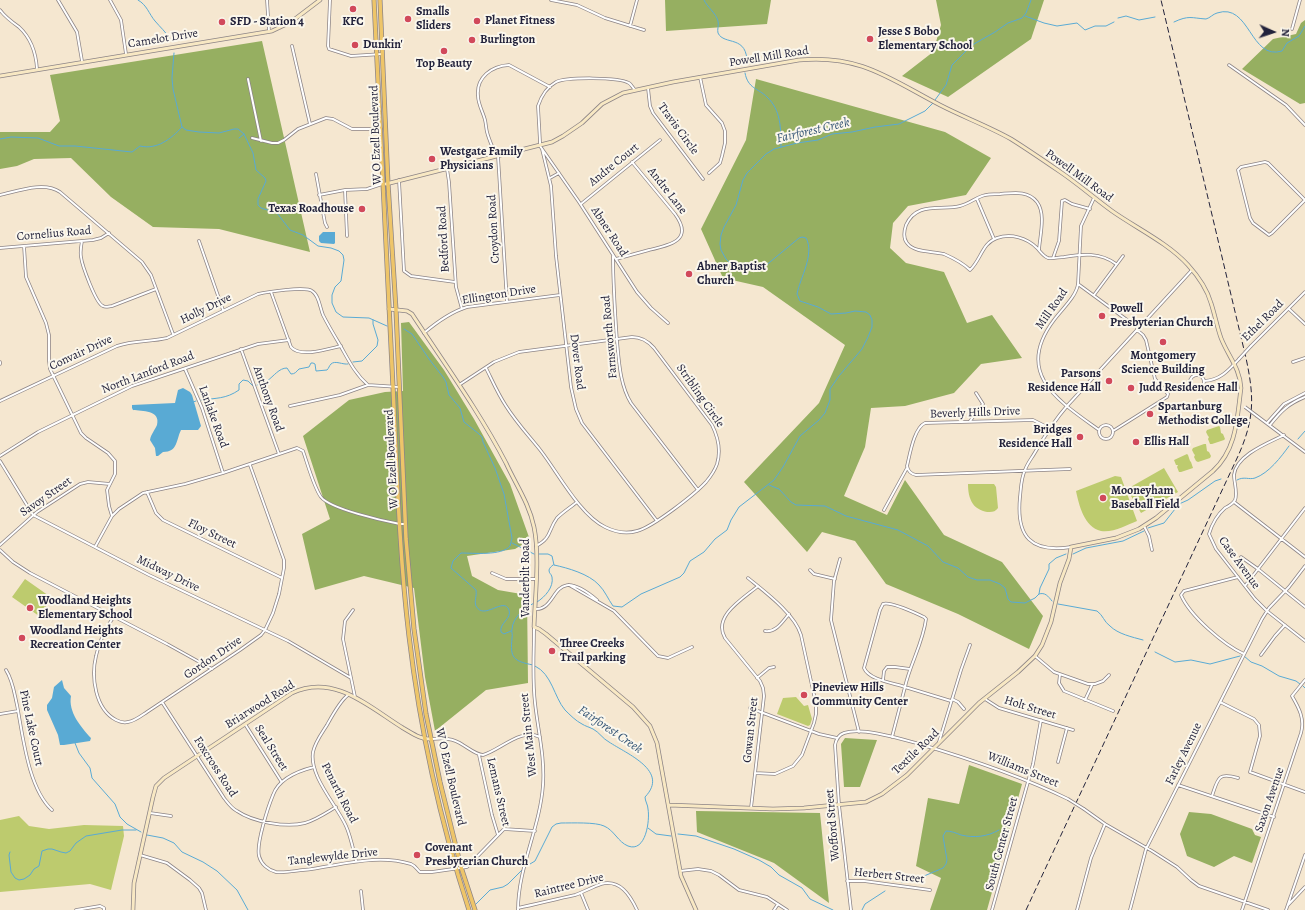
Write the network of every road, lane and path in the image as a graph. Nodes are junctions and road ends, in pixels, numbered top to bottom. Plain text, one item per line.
1 (58, 0) edge
2 (110, 0) edge
3 (267, 0) edge
4 (320, 0) edge
5 (330, 0) edge
6 (374, 0) edge
7 (380, 0) edge
8 (551, 0) edge
9 (637, 0) edge
10 (1300, 0) edge
11 (0, 10) edge
12 (630, 26) junction
13 (1292, 29) dead end
14 (644, 30) dead end
15 (269, 31) junction
16 (292, 46) dead end
17 (126, 54) junction
18 (382, 54) junction
19 (377, 55) junction
20 (82, 61) junction
21 (1228, 65) dead end
22 (37, 69) junction
23 (0, 76) edge
24 (700, 77) junction
25 (248, 79) dead end
26 (550, 87) junction
27 (648, 87) junction
28 (635, 90) junction
29 (310, 124) junction
30 (1305, 125) edge
31 (386, 128) junction
32 (380, 129) junction
33 (252, 138) dead end
34 (660, 140) dead end
35 (261, 141) junction
36 (541, 148) junction
37 (497, 156) junction
38 (632, 162) junction
39 (447, 168) junction
40 (559, 173) junction
41 (709, 173) dead end
42 (316, 174) dead end
43 (549, 178) junction
44 (703, 179) dead end
45 (399, 180) junction
46 (382, 184) junction
47 (388, 184) junction
48 (345, 190) junction
49 (0, 195) edge
50 (319, 195) junction
51 (1094, 198) junction
52 (977, 199) junction
53 (1305, 200) edge
54 (581, 204) junction
55 (1090, 209) junction
56 (327, 227) dead end
57 (109, 233) junction
58 (347, 236) dead end
59 (994, 239) junction
60 (199, 240) dead end
61 (82, 241) junction
62 (24, 246) junction
63 (0, 248) edge
64 (1039, 250) junction
65 (613, 254) junction
66 (1079, 255) junction
67 (1122, 256) dead end
68 (1053, 258) junction
69 (616, 259) junction
70 (1116, 264) junction
71 (1192, 270) junction
72 (455, 282) junction
73 (1078, 284) junction
74 (156, 289) junction
75 (270, 292) junction
76 (1305, 292) edge
77 (560, 295) junction
78 (1094, 295) junction
79 (507, 302) junction
80 (389, 309) junction
81 (462, 309) junction
82 (1289, 309) junction
83 (223, 310) junction
84 (396, 310) junction
85 (668, 323) dead end
86 (1305, 324) edge
87 (1138, 329) junction
88 (424, 333) junction
89 (173, 334) junction
90 (617, 339) junction
91 (289, 340) junction
92 (566, 345) junction
93 (341, 346) junction
94 (241, 349) junction
95 (1305, 358) edge
96 (1293, 362) dead end
97 (1235, 363) junction
98 (184, 368) junction
99 (486, 368) junction
100 (53, 376) junction
101 (1204, 381) junction
102 (368, 385) junction
103 (460, 385) junction
104 (399, 387) junction
105 (393, 388) junction
106 (976, 393) dead end
107 (1305, 393) edge
108 (1305, 397) edge
109 (0, 401) edge
110 (1239, 405) junction
111 (290, 406) dead end
112 (1067, 406) junction
113 (72, 415) junction
114 (970, 421) junction
115 (1267, 423) junction
116 (1270, 426) junction
117 (1049, 428) junction
118 (1099, 430) junction
119 (1112, 430) junction
120 (1284, 435) junction
121 (1305, 452) edge
122 (279, 454) junction
123 (0, 456) edge
124 (0, 461) edge
125 (250, 465) junction
126 (907, 467) junction
127 (1070, 469) dead end
128 (1025, 470) junction
129 (222, 473) junction
130 (110, 484) junction
131 (698, 490) junction
132 (147, 492) junction
133 (577, 502) junction
134 (1234, 502) junction
135 (1305, 508) edge
136 (884, 510) dead end
137 (33, 515) junction
138 (112, 516) junction
139 (657, 521) junction
140 (400, 524) junction
141 (406, 524) junction
142 (1144, 526) junction
143 (1281, 538) junction
144 (0, 545) edge
145 (536, 546) junction
146 (95, 547) junction
147 (1071, 547) junction
148 (0, 550) edge
149 (1152, 550) dead end
150 (1240, 557) dead end
151 (1305, 557) edge
152 (840, 559) dead end
153 (1305, 566) edge
154 (1258, 569) junction
155 (810, 570) dead end
156 (408, 573) junction
157 (492, 573) dead end
158 (403, 574) junction
159 (1238, 577) junction
160 (282, 578) junction
161 (748, 578) dead end
162 (536, 579) junction
163 (835, 579) junction
164 (758, 586) junction
165 (1245, 586) junction
166 (1285, 591) junction
167 (1305, 607) edge
168 (535, 609) junction
169 (353, 610) dead end
170 (1267, 612) junction
171 (789, 614) junction
172 (114, 616) junction
173 (1285, 625) junction
174 (534, 627) junction
175 (265, 630) junction
176 (765, 631) dead end
177 (1305, 641) edge
178 (970, 645) dead end
179 (692, 647) dead end
180 (1244, 654) junction
181 (1261, 654) dead end
182 (1035, 656) junction
183 (774, 667) dead end
184 (212, 669) junction
185 (910, 669) junction
186 (6, 670) dead end
187 (1060, 674) junction
188 (1109, 675) dead end
189 (351, 678) junction
190 (757, 678) junction
191 (882, 680) junction
192 (1305, 680) edge
193 (1093, 684) junction
194 (421, 686) junction
195 (416, 687) junction
196 (905, 687) junction
197 (349, 694) junction
198 (354, 697) junction
199 (984, 699) junction
200 (952, 700) junction
201 (1085, 700) junction
202 (162, 702) junction
203 (1220, 702) junction
204 (750, 708) dead end
205 (964, 709) dead end
206 (18, 711) junction
207 (1113, 711) dead end
208 (762, 713) junction
209 (0, 714) edge
210 (1041, 720) junction
211 (245, 724) junction
212 (1067, 728) junction
213 (1073, 730) dead end
214 (811, 731) junction
215 (859, 732) junction
216 (892, 737) junction
217 (541, 738) junction
218 (837, 738) junction
219 (425, 739) junction
220 (431, 739) junction
221 (939, 743) junction
222 (934, 748) junction
223 (479, 754) junction
224 (198, 756) junction
225 (1058, 762) dead end
226 (314, 767) junction
227 (755, 773) junction
228 (1238, 778) dead end
229 (281, 782) junction
230 (1027, 782) junction
231 (1178, 785) junction
232 (1284, 785) junction
233 (1305, 792) edge
234 (1212, 796) junction
235 (669, 805) junction
236 (839, 805) junction
237 (336, 807) junction
238 (751, 808) junction
239 (52, 810) dead end
240 (149, 813) junction
241 (171, 816) dead end
242 (1274, 817) junction
243 (265, 822) junction
244 (1106, 824) junction
245 (535, 831) junction
246 (498, 835) junction
247 (1147, 848) junction
248 (1305, 855) edge
249 (140, 856) junction
250 (356, 861) junction
251 (461, 867) junction
252 (456, 868) junction
253 (680, 871) junction
254 (847, 881) junction
255 (1305, 887) edge
256 (930, 890) dead end
257 (361, 891) dead end
258 (581, 893) junction
259 (1245, 902) junction
260 (778, 904) junction
261 (1288, 906) junction
262 (104, 909) edge
263 (518, 909) edge
264 (76, 910) edge
265 (133, 910) edge
266 (206, 910) edge
267 (364, 910) edge
268 (469, 910) edge
269 (475, 910) edge
270 (588, 910) edge
271 (637, 910) edge
272 (696, 910) edge
273 (774, 910) edge
274 (787, 910) edge
275 (851, 910) edge
276 (992, 910) edge
277 (1077, 910) edge
278 (1130, 910) edge
279 (1242, 910) edge
280 (1268, 910) edge
281 (1286, 910) edge

1 - 20 street
2 - 17 street
3 - 15 street
4 - 15 street, Camelot Drive
5 - 19 street
6 - 19 main road, W O Ezell Boulevard
7 - 18 main road, W O Ezell Boulevard
8 - 12 street
9 - 12 street
10 - 13 street
11 - 22 street
12 - 14 street
15 - 17 street, Camelot Drive
16 - 29 street
17 - 20 street, Camelot Drive
18 - 19 street
18 - 31 main road, W O Ezell Boulevard
19 - 32 main road, W O Ezell Boulevard
20 - 22 street, Camelot Drive
21 - 30 street
22 - 23 street, Camelot Drive
24 - 27 street, Powell Mill Road
24 - 41 street
24 - 51 street, Powell Mill Road
25 - 35 street
26 - 28 street
26 - 36 street, Dover Road
26 - 37 street, Croydon Road
27 - 28 street, Powell Mill Road
27 - 44 street, Travis Circle
28 - 36 street, Powell Mill Road
29 - 32 street
29 - 35 street
31 - 32 street
31 - 47 main road, W O Ezell Boulevard
32 - 46 main road, W O Ezell Boulevard
33 - 35 street
34 - 38 street, Andre Court
36 - 37 street, Powell Mill Road
36 - 40 street, Abner Road
36 - 43 street, Dover Road
37 - 39 street, Powell Mill Road
37 - 79 street, Croydon Road
38 - 54 street, Andre Court
38 - 69 street, Andre Lane
39 - 45 street, Powell Mill Road
39 - 72 street, Bedford Road
40 - 43 street
40 - 54 street, Abner Road
42 - 50 street
43 - 77 street, Dover Road
45 - 47 street, Powell Mill Road
45 - 72 street
46 - 47 street, Powell Mill Road
46 - 48 street
46 - 80 main road, W O Ezell Boulevard
47 - 84 main road, W O Ezell Boulevard
48 - 50 street
48 - 58 street
49 - 57 street, Holly Drive
50 - 56 street
51 - 55 street
51 - 71 street, Powell Mill Road
52 - 59 street
52 - 59 street
52 - 64 street
53 - 53 street
54 - 65 street, Abner Road
55 - 66 street
55 - 68 street
57 - 61 street, Cornelius Road
57 - 74 street, Holly Drive
59 - 64 street
60 - 83 street
61 - 62 street, Cornelius Road
61 - 74 street
62 - 63 street, Cornelius Road
62 - 100 street
64 - 68 street
65 - 69 street, Abner Road
65 - 90 street, Farnsworth Road
66 - 68 street
66 - 70 street
66 - 73 street
67 - 70 street
69 - 85 street, Abner Road
70 - 78 street
71 - 87 street, Powell Mill Road
71 - 97 street, Powell Mill Road
72 - 81 street, Bedford Road
73 - 78 street
73 - 112 street, Mill Road
74 - 89 street, Holly Drive
75 - 83 street, Holly Drive
75 - 91 street
75 - 93 street, Holly Drive
76 - 82 street, Ethel Road
77 - 79 street, Ellington Drive
77 - 92 street, Dover Road
78 - 87 street
79 - 81 street, Ellington Drive
80 - 84 street, Vanderbilt Road
80 - 105 main road, W O Ezell Boulevard
81 - 88 street, Ellington Drive
82 - 86 street
82 - 97 street, Ethel Road, bridge
83 - 89 street, Holly Drive
84 - 88 street, Vanderbilt Road
84 - 104 main road, W O Ezell Boulevard
87 - 112 street, Powell Mill Road
87 - 119 street
88 - 103 street, Vanderbilt Road
89 - 100 street, Convair Drive
90 - 92 street, Stribling Circle
90 - 131 street, Farnsworth Road
90 - 131 street, Stribling Circle
91 - 93 street
91 - 94 street, North Lanford Road
92 - 99 street, Stribling Circle
92 - 139 street, Dover Road
93 - 102 street, Holly Drive
94 - 98 street, North Lanford Road
94 - 122 street, Anthony Road
95 - 96 street
97 - 101 street, Ethel Road
97 - 110 street, Powell Mill Road
98 - 113 street, North Lanford Road
98 - 129 street, Lanlake Road
99 - 103 street, Stribling Circle
99 - 133 street, Stribling Circle
100 - 109 street, Convair Drive
100 - 113 street
101 - 101 street
102 - 105 street
102 - 111 street
103 - 145 street, Vanderbilt Road
104 - 105 street
104 - 141 main road, W O Ezell Boulevard
105 - 140 main road, W O Ezell Boulevard
106 - 114 street
107 - 115 street
108 - 116 street
110 - 115 street, bridge
110 - 142 street, Powell Mill Road
112 - 117 street, Powell Mill Road
112 - 118 street, Mill Road
113 - 123 street, North Lanford Road
113 - 130 street
114 - 117 street, Beverly Hills Drive
114 - 126 street, Beverly Hills Drive
115 - 116 street
116 - 120 street
117 - 128 street, Powell Mill Road
118 - 119 street
118 - 119 street
120 - 121 street
120 - 134 street
122 - 125 street
122 - 140 street
124 - 137 street
125 - 129 street
125 - 160 street, Gordon Drive
126 - 128 street
126 - 136 street
127 - 128 street
128 - 147 street, Powell Mill Road
129 - 132 street
130 - 137 street, Savoy Street
130 - 138 street
131 - 139 street, Stribling Circle
132 - 138 street
132 - 160 street, Floy Street
133 - 139 street, Stribling Circle
133 - 145 street
134 - 143 street
134 - 159 street, Case Avenue
135 - 143 street
137 - 144 street, Savoy Street
137 - 146 street, Midway Drive
138 - 146 street
140 - 141 street
140 - 158 main road, W O Ezell Boulevard
141 - 156 main road, W O Ezell Boulevard
142 - 147 street, Powell Mill Road
142 - 149 street
143 - 151 street
143 - 154 street
145 - 162 street, Vanderbilt Road
146 - 175 street, Midway Drive
147 - 182 street, Textile Road
148 - 172 street
150 - 154 street
152 - 163 street
153 - 166 street, Farley Avenue
154 - 165 street
154 - 166 street
155 - 163 street
156 - 158 main road
156 - 194 main road, W O Ezell Boulevard
157 - 162 street
158 - 195 main road, W O Ezell Boulevard
159 - 165 street, Case Avenue
159 - 180 street
160 - 175 street, Gordon Drive
161 - 164 street
162 - 168 street, Vanderbilt Road
163 - 215 street
164 - 171 street
164 - 190 street, Gowan Street
165 - 170 street, Case Avenue
166 - 167 street
166 - 170 street, Farley Avenue
168 - 174 street, Vanderbilt Road
168 - 179 street
169 - 189 street
170 - 173 street, Case Avenue
170 - 180 street, Farley Avenue
171 - 176 street
171 - 214 street
172 - 184 street
172 - 202 street, Gordon Drive
173 - 177 street, Case Avenue
173 - 181 street
174 - 217 street, West Main Street
174 - 235 street, Vanderbilt Road
175 - 184 street, Gordon Drive
175 - 189 street, Midway Drive
178 - 200 street
180 - 203 street, Farley Avenue
182 - 187 street
182 - 199 street, Textile Road
183 - 190 street
184 - 202 street, Gordon Drive
185 - 191 street
185 - 191 street
185 - 196 street
186 - 206 street, Pine Lake Court
187 - 193 street
187 - 201 street
188 - 193 street
189 - 198 street
190 - 208 street, Gowan Street
191 - 196 street
192 - 232 street, Saxon Avenue
193 - 201 street
194 - 195 main road
194 - 220 main road, W O Ezell Boulevard
195 - 219 main road, W O Ezell Boulevard
196 - 200 street
196 - 216 street
197 - 198 street, Briarwood Road
197 - 211 street, Briarwood Road
197 - 226 street, Penarth Road
198 - 219 street, Briarwood Road
199 - 210 street, Holt Street
199 - 221 street, Textile Road
200 - 205 street
200 - 221 street
201 - 207 street
202 - 224 street, Foxcross Road
203 - 231 street, Farley Avenue
203 - 232 street
204 - 208 street
206 - 209 street
206 - 239 street, Pine Lake Court
208 - 214 street
208 - 227 street, Gowan Street
210 - 212 street, Holt Street
210 - 230 street, South Center Street
211 - 224 street, Briarwood Road
211 - 229 street, Seal Street
212 - 213 street, Holt Street
212 - 225 street
214 - 218 street
214 - 227 street
215 - 216 street, Williams Street
215 - 218 street, Williams Street
216 - 222 street, Williams Street
217 - 223 street
217 - 245 street, West Main Street
218 - 236 street, Wofford Street
219 - 220 street, Briarwood Road
219 - 252 main road, W O Ezell Boulevard
220 - 223 street, Briarwood Road
220 - 251 main road, W O Ezell Boulevard
221 - 222 street, Textile Road
222 - 230 street, Williams Street
222 - 236 street, Textile Road
223 - 246 street, Lemans Street
224 - 240 street, Briarwood Road
224 - 243 street, Foxcross Road
226 - 229 street
226 - 237 street, Penarth Road
227 - 238 street, Gowan Street
228 - 234 street
229 - 243 street, Tanglewylde Drive
230 - 244 street, Williams Street, bridge
230 - 276 street, South Center Street
231 - 234 street
231 - 247 street, Farley Avenue
232 - 233 street
232 - 242 street, Saxon Avenue
234 - 242 street
235 - 238 street, Textile Road
235 - 253 street, Vanderbilt Road
236 - 238 street, Textile Road
236 - 254 street, Wofford Street
237 - 243 street, Foxcross Road
237 - 250 street, Penarth Road
240 - 241 street
240 - 249 street, Briarwood Road
242 - 259 street, Saxon Avenue
243 - 250 street, Tanglewylde Drive
244 - 247 street, Williams Street
244 - 277 street
245 - 246 street
245 - 263 street, West Main Street
246 - 251 street
247 - 259 street, Williams Street
247 - 278 street, Farley Avenue
248 - 261 street
249 - 265 street, Briarwood Road
249 - 266 street
250 - 252 street, Tanglewylde Drive
251 - 252 street, Tanglewylde Drive
251 - 269 main road, W O Ezell Boulevard
252 - 268 main road, W O Ezell Boulevard
253 - 260 street
253 - 272 street, Vanderbilt Road
254 - 256 street, Herbert Street
254 - 275 street, Wofford Street
255 - 261 street
257 - 267 street
258 - 263 street, Raintree Drive
258 - 270 street
258 - 271 street, Raintree Drive
259 - 279 street, Saxon Avenue
259 - 280 street, Williams Street
260 - 273 street
260 - 274 street
261 - 281 street
262 - 264 street

